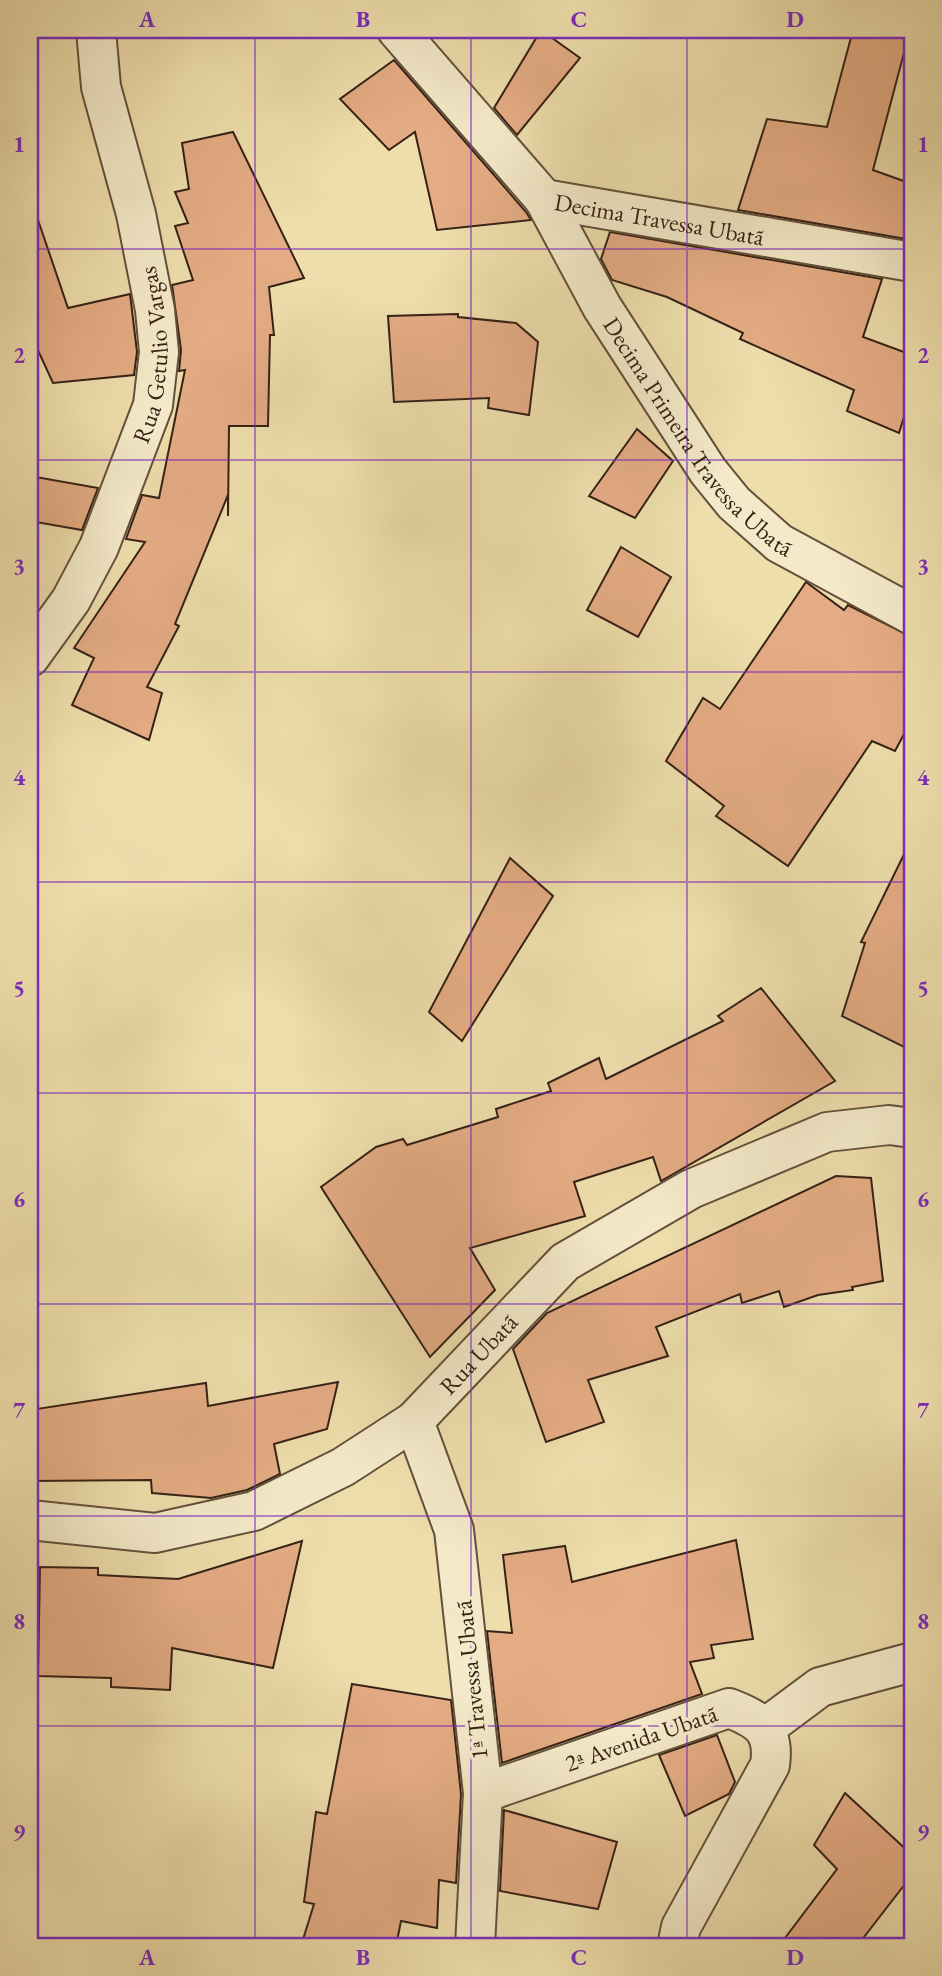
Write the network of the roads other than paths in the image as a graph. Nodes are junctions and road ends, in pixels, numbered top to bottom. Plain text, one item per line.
1 (96, 30) edge
2 (397, 30) edge
3 (544, 198) junction
4 (912, 262) edge
5 (912, 615) edge
6 (30, 657) edge
7 (912, 1128) edge
8 (414, 1422) junction
9 (30, 1520) edge
10 (912, 1662) edge
11 (765, 1728) junction
12 (483, 1793) junction
13 (475, 1946) edge
14 (677, 1946) edge

1 - 6 street, Rua Getulio Vargas
2 - 3 street, Decima Travessa Ubatã
3 - 4 street, Decima Travessa Ubatã
3 - 5 street, Decima Primeira Travessa Ubatã
7 - 8 street, Rua Ubatã
8 - 9 street, Rua Ubatã
8 - 12 street, 1ª Travessa Ubatã
10 - 11 street
11 - 12 street, 2ª Avenida Ubatã
11 - 14 street
12 - 13 street, 1ª Travessa Ubatã

